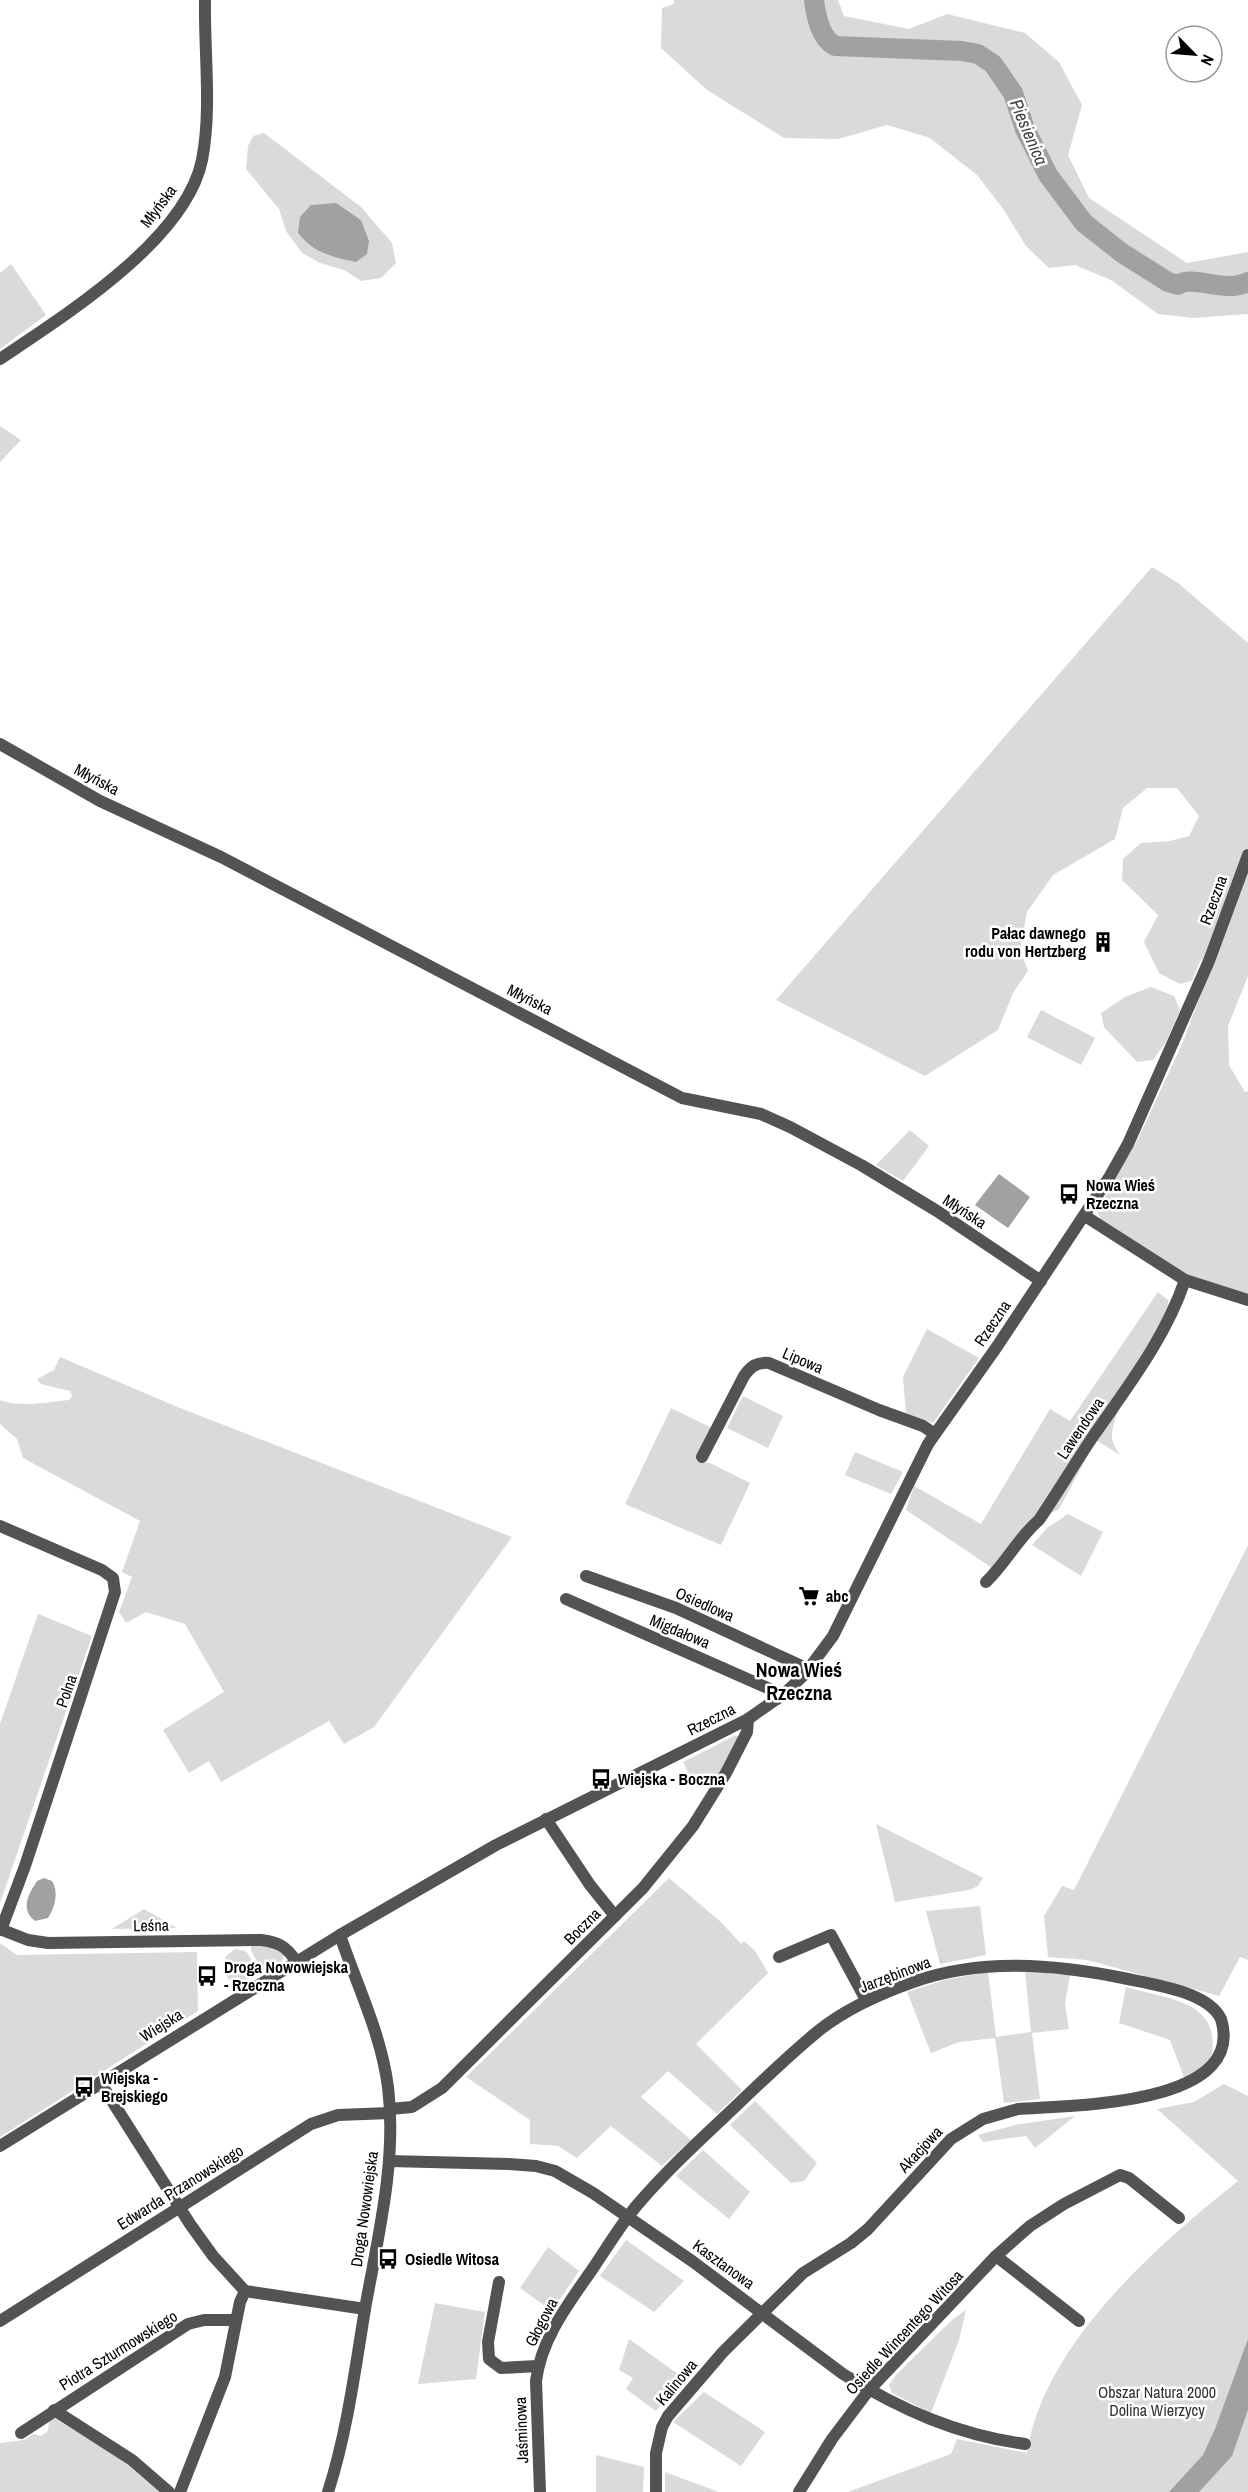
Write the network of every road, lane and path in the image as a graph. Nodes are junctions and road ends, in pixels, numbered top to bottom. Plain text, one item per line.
1 (205, 0) edge
2 (0, 359) edge
3 (0, 744) edge
4 (1248, 855) edge
5 (1085, 1216) junction
6 (1185, 1280) junction
7 (1041, 1281) junction
8 (1248, 1300) edge
9 (935, 1434) junction
10 (702, 1457) dead end
11 (0, 1526) edge
12 (586, 1576) dead end
13 (987, 1582) dead end
14 (566, 1599) dead end
15 (808, 1669) junction
16 (777, 1699) junction
17 (748, 1719) junction
18 (546, 1819) junction
19 (615, 1916) junction
20 (1, 1930) edge
21 (340, 1935) junction
22 (779, 1957) dead end
23 (296, 1961) junction
24 (866, 2000) junction
25 (1227, 2041) joint
26 (100, 2082) junction
27 (390, 2111) junction
28 (0, 2146) edge
29 (389, 2161) junction
30 (179, 2208) junction
31 (628, 2216) junction
32 (1179, 2218) dead end
33 (996, 2256) junction
34 (499, 2282) dead end
35 (245, 2291) junction
36 (365, 2309) junction
37 (762, 2313) junction
38 (237, 2320) junction
39 (0, 2321) edge
40 (1079, 2321) dead end
41 (538, 2366) junction
42 (869, 2390) junction
43 (54, 2410) junction
44 (21, 2433) dead end
45 (1025, 2444) dead end
46 (169, 2492) edge
47 (180, 2492) edge
48 (328, 2492) edge
49 (540, 2492) edge
50 (656, 2492) edge
51 (799, 2492) edge

1 - 2 street, Młyńska
3 - 7 street, Młyńska
4 - 5 street, Rzeczna
5 - 6 street
5 - 7 street, Rzeczna
6 - 8 street
6 - 13 street, Lawendowa
7 - 9 street, Rzeczna
9 - 10 street, Lipowa
9 - 15 street, Rzeczna
11 - 20 street, Polna
12 - 15 street, Osiedlowa
14 - 16 street, Migdałowa
15 - 16 street, Rzeczna
16 - 17 street, Rzeczna
17 - 18 street, Rzeczna
17 - 19 street, Boczna
18 - 19 street
18 - 21 street, Rzeczna
19 - 27 street, Boczna
20 - 23 street, Leśna
21 - 23 street, Wiejska
21 - 27 street, Droga Nowowiejska
22 - 24 street
23 - 26 street, Wiejska
24 - 25 street, Jarzębinowa
24 - 31 street, Jarzębinowa
25 - 37 street, Akacjowa
26 - 28 street, Wiejska
26 - 30 street
27 - 29 street, Droga Nowowiejska
27 - 30 street, Edwarda Przanowskiego
29 - 31 street, Kasztanowa
29 - 36 street, Droga Nowowiejska
30 - 35 street
30 - 39 street, Edwarda Przanowskiego
31 - 37 street, Kasztanowa
31 - 41 street, Głogowa
32 - 33 street, Osiedle Wincentego Witosa
33 - 40 street
33 - 42 street, Osiedle Wincentego Witosa
34 - 41 street, Głogowa
35 - 36 street
35 - 38 street
36 - 48 street, Droga Nowowiejska
37 - 42 street, Kasztanowa
37 - 50 street, Kalinowa
38 - 43 street, Piotra Szturmowskiego
38 - 47 street
41 - 49 street, Jaśminowa
42 - 45 street, Kasztanowa
42 - 51 street, Osiedle Wincentego Witosa
43 - 44 street, Piotra Szturmowskiego
43 - 46 street, Piotra Szturmowskiego

